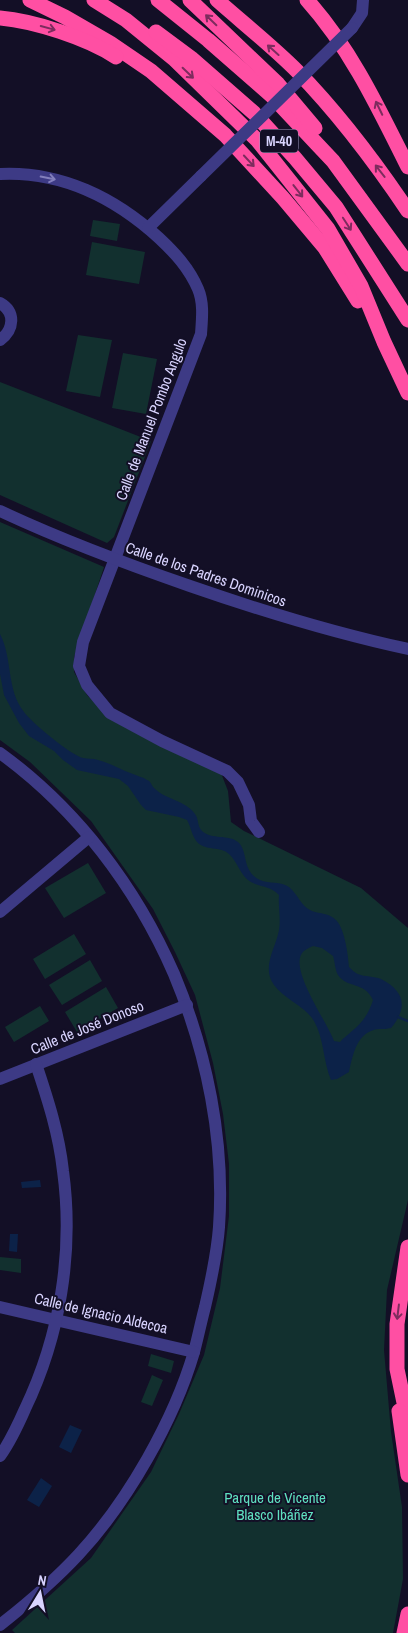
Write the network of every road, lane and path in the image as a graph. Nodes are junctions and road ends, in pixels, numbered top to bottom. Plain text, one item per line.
1 (30, 0) edge
2 (94, 0) edge
3 (110, 0) edge
4 (158, 0) edge
5 (190, 0) edge
6 (217, 0) edge
7 (307, 0) edge
8 (363, 0) edge
9 (0, 18) edge
10 (188, 103) junction
11 (333, 161) junction
12 (408, 167) edge
13 (0, 174) edge
14 (408, 211) edge
15 (148, 228) junction
16 (408, 264) edge
17 (0, 303) edge
18 (408, 320) edge
19 (0, 340) edge
20 (384, 342) junction
21 (408, 393) edge
22 (0, 511) edge
23 (115, 560) junction
24 (408, 649) edge
25 (0, 753) edge
26 (260, 832) dead end
27 (89, 837) junction
28 (0, 912) edge
29 (187, 1005) junction
30 (36, 1064) junction
31 (0, 1079) edge
32 (408, 1247) edge
33 (0, 1307) edge
34 (56, 1320) junction
35 (194, 1352) junction
36 (397, 1369) junction
37 (408, 1422) edge
38 (0, 1456) edge
39 (408, 1475) edge
40 (408, 1614) edge
41 (0, 1625) edge
42 (404, 1633) edge

1 - 10 highway
2 -> 20 highway
3 -> 18 highway, M-40
4 - 11 highway, M-40
11 -> 5 highway
14 -> 6 highway
12 -> 7 highway
8 - 15 street, bridge
9 -> 10 highway
10 -> 20 highway
11 - 16 highway, M-40
13 -> 15 street, Calle de Manuel Pombo Angulo
15 - 23 street, Calle de Manuel Pombo Angulo
17 - 19 street
20 - 21 highway
22 - 23 street, Calle de los Padres Dominicos
23 - 24 street, Calle de los Padres Dominicos
23 - 26 street, Calle de Manuel Pombo Angulo
25 - 27 street
27 - 28 street
27 - 29 street
29 - 30 street, Calle de José Donoso
29 - 35 street
30 - 31 street, Calle de José Donoso
30 - 34 street
32 -> 36 highway
33 - 34 street, Calle de Ignacio Aldecoa
34 - 35 street, Calle de Ignacio Aldecoa
34 - 38 street
35 - 41 street
36 - 37 highway
36 - 39 highway
40 - 42 highway

